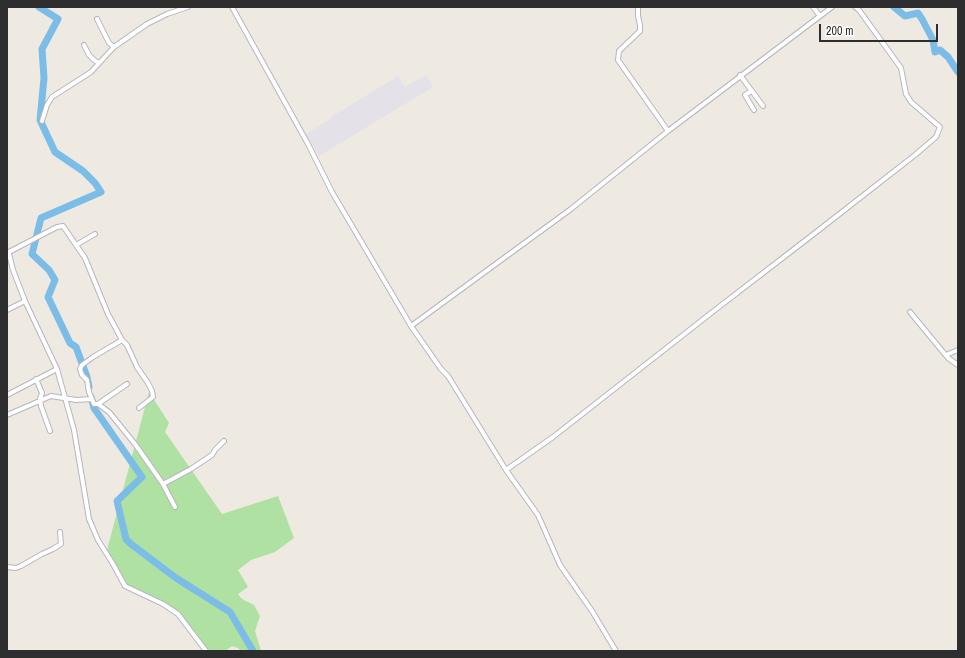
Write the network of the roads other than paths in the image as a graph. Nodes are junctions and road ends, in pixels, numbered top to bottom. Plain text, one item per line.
1 (188, 7) edge
2 (232, 7) edge
3 (638, 7) edge
4 (813, 7) edge
5 (832, 7) edge
6 (855, 7) edge
7 (820, 16) junction
8 (98, 19) dead end
9 (84, 45) dead end
10 (114, 47) junction
11 (99, 62) junction
12 (740, 75) junction
13 (751, 91) junction
14 (763, 106) dead end
15 (754, 110) dead end
16 (42, 121) dead end
17 (668, 131) junction
18 (95, 234) dead end
19 (76, 245) junction
20 (7, 252) edge
21 (25, 301) junction
22 (7, 310) edge
23 (910, 312) dead end
24 (411, 326) junction
25 (122, 340) junction
26 (958, 350) edge
27 (946, 355) junction
28 (958, 365) edge
29 (57, 368) junction
30 (36, 380) junction
31 (126, 384) dead end
32 (7, 395) edge
33 (65, 397) junction
34 (40, 399) junction
35 (95, 402) junction
36 (139, 408) dead end
37 (7, 415) edge
38 (50, 431) dead end
39 (224, 441) dead end
40 (506, 470) junction
41 (163, 484) junction
42 (175, 507) dead end
43 (60, 532) dead end
44 (7, 567) edge
45 (206, 651) edge
46 (616, 651) edge

1 - 10 street
2 - 24 street
3 - 17 street
4 - 7 street
5 - 7 street
6 - 40 street
7 - 12 street
8 - 10 street
9 - 11 street
10 - 11 street
11 - 16 street
12 - 13 street
12 - 17 street
13 - 14 street
13 - 15 street
17 - 24 street
18 - 19 street
19 - 20 street
19 - 25 street
20 - 21 street
21 - 22 street
21 - 29 street
23 - 27 street
24 - 40 street
25 - 35 street
25 - 36 street
26 - 27 street
27 - 28 street
29 - 30 street
29 - 33 street
30 - 32 street
30 - 34 street
31 - 35 street
33 - 34 street
33 - 35 street
33 - 45 street
34 - 37 street
34 - 38 street
35 - 41 street
39 - 41 street
40 - 46 street
41 - 42 street
43 - 44 street

